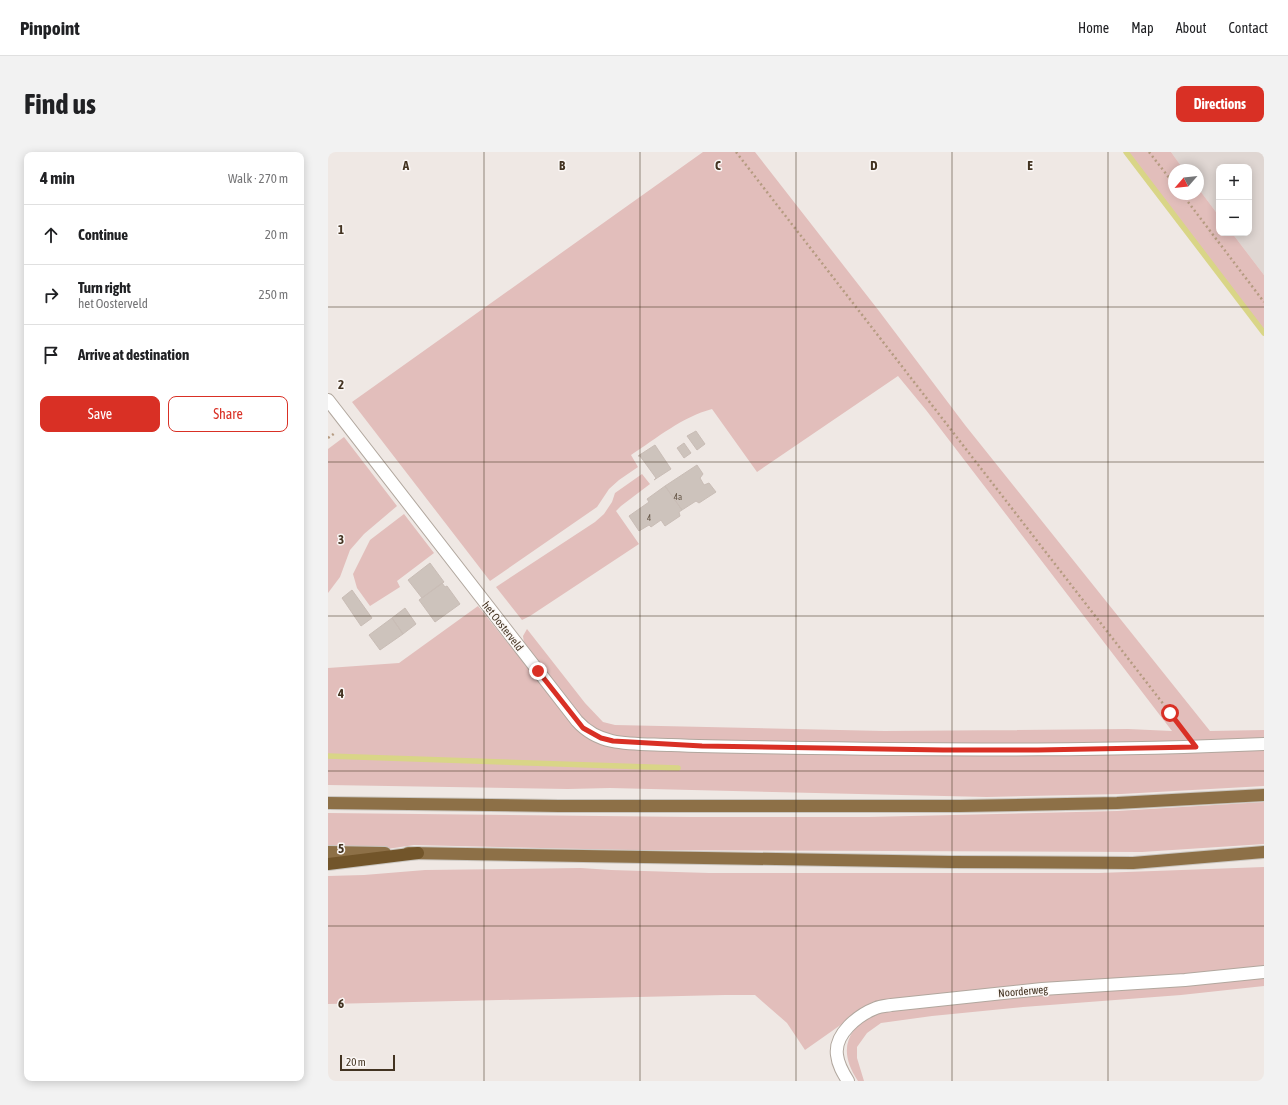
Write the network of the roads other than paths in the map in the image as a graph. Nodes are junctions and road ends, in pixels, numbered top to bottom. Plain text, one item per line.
1 (328, 400) edge
2 (1264, 744) edge
3 (1264, 795) edge
4 (328, 803) edge
5 (328, 852) edge
6 (1264, 852) edge
7 (418, 853) junction
8 (328, 864) edge
9 (1264, 972) edge
10 (848, 1081) edge

1 - 2 street, het Oosterveld
3 - 4 highway
5 - 7 highway
6 - 7 highway
7 - 8 highway
9 - 10 street, Noorderweg

